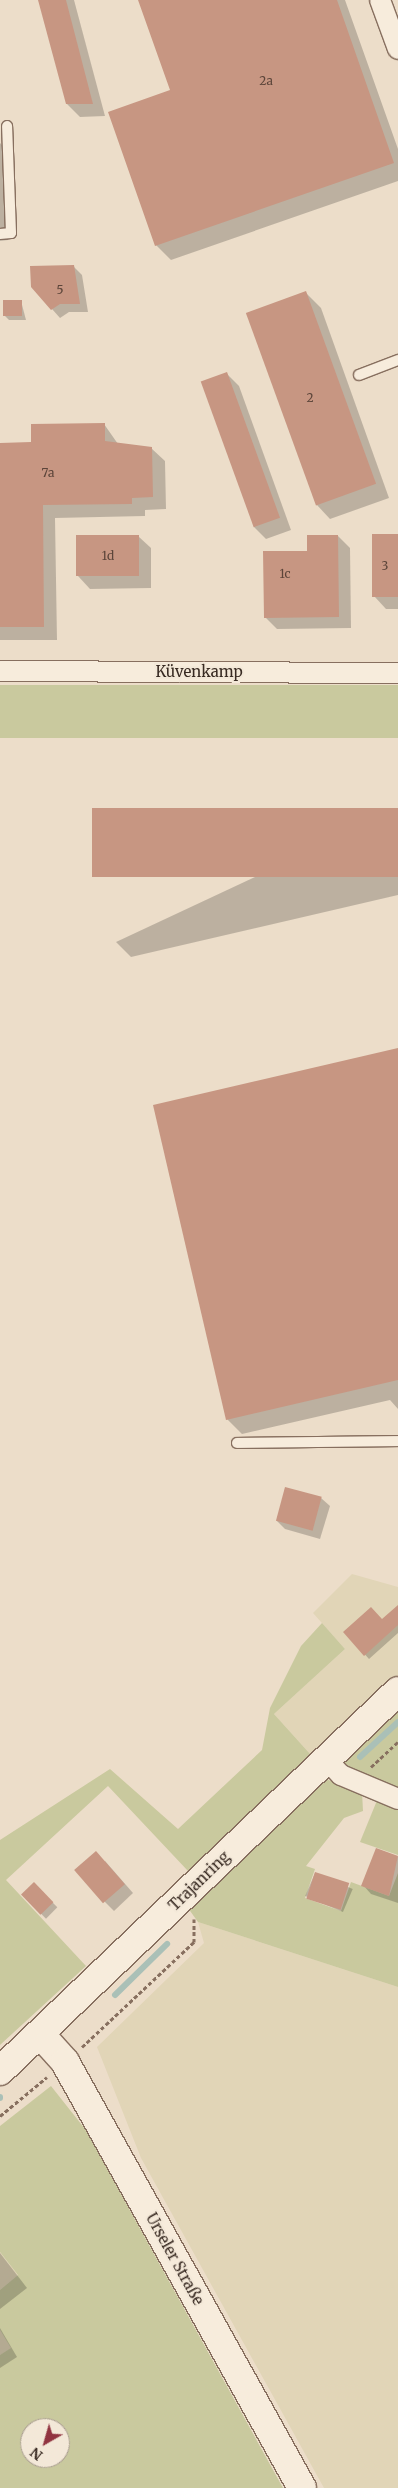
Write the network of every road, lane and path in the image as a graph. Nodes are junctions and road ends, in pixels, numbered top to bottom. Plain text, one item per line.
1 (380, 0) edge
2 (398, 49) edge
3 (7, 126) dead end
4 (0, 234) edge
5 (398, 360) edge
6 (359, 375) dead end
7 (0, 671) edge
8 (398, 673) edge
9 (398, 1441) edge
10 (237, 1443) dead end
11 (398, 1691) edge
12 (398, 1742) edge
13 (333, 1767) junction
14 (398, 1799) edge
15 (194, 1910) dead end
16 (41, 2035) junction
17 (65, 2062) junction
18 (0, 2071) edge
19 (0, 2116) edge
20 (302, 2488) edge

1 - 2 street
3 - 4 lane
5 - 6 lane
7 - 8 street, Küvenkamp
9 - 10 lane
11 - 13 main road, Trajanring
12 - 13 path
13 - 14 street
13 - 16 main road, Trajanring
15 - 17 path
16 - 17 main road, Urseler Straße
16 - 18 main road, Trajanring
17 - 19 path
17 - 20 main road, Urseler Straße

